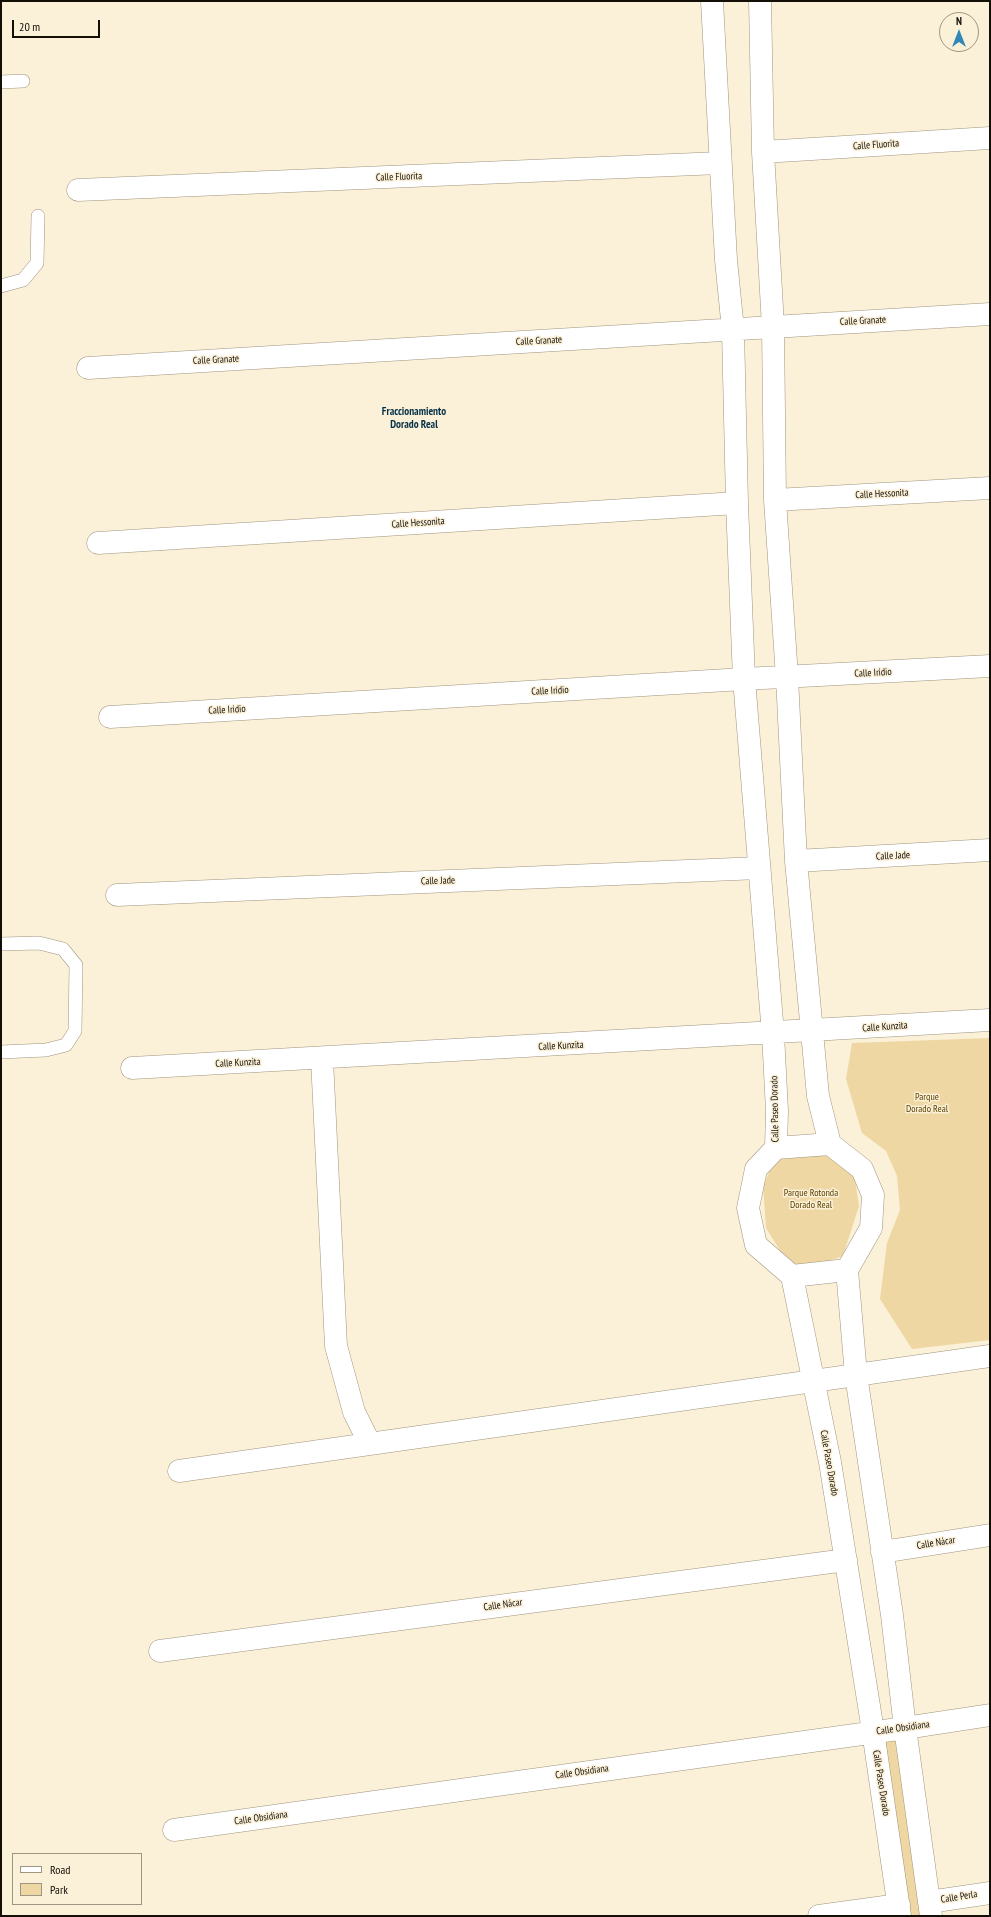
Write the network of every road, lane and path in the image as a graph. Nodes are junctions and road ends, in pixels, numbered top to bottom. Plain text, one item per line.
1 (712, 1) edge
2 (760, 1) edge
3 (23, 81) dead end
4 (1, 82) edge
5 (990, 138) edge
6 (763, 152) junction
7 (720, 163) junction
8 (78, 190) dead end
9 (38, 216) dead end
10 (1, 286) edge
11 (990, 314) edge
12 (773, 326) junction
13 (733, 330) junction
14 (88, 368) dead end
15 (990, 488) edge
16 (775, 500) junction
17 (737, 503) junction
18 (98, 543) dead end
19 (990, 666) edge
20 (787, 678) junction
21 (744, 679) junction
22 (110, 717) dead end
23 (990, 850) edge
24 (796, 861) junction
25 (759, 868) junction
26 (117, 895) dead end
27 (1, 944) edge
28 (990, 1020) edge
29 (812, 1031) junction
30 (773, 1034) junction
31 (1, 1052) edge
32 (322, 1059) junction
33 (132, 1068) dead end
34 (830, 1144) junction
35 (776, 1148) junction
36 (847, 1270) junction
37 (792, 1276) junction
38 (990, 1356) edge
39 (856, 1375) junction
40 (814, 1380) junction
41 (370, 1444) junction
42 (179, 1471) dead end
43 (990, 1535) edge
44 (882, 1552) junction
45 (846, 1560) junction
46 (160, 1651) dead end
47 (990, 1714) edge
48 (905, 1728) junction
49 (873, 1732) junction
50 (174, 1830) dead end
51 (990, 1893) edge
52 (930, 1909) edge
53 (900, 1910) edge
54 (819, 1916) edge

1 - 7 street, Calle Paseo Dorado
2 - 6 street
3 - 4 lane
5 - 6 street, Calle Fluorita
6 - 12 street
7 - 8 street, Calle Fluorita
7 - 13 street, Calle Paseo Dorado
9 - 10 lane
11 - 12 street, Calle Granate
12 - 13 street, Calle Granate
12 - 16 street
13 - 14 street, Calle Granate
13 - 17 street, Calle Paseo Dorado
15 - 16 street, Calle Hessonita
16 - 20 street
17 - 18 street, Calle Hessonita
17 - 21 street, Calle Paseo Dorado
19 - 20 street, Calle Iridio
20 - 21 street, Calle Iridio
20 - 24 street
21 - 22 street, Calle Iridio
21 - 25 street, Calle Paseo Dorado
23 - 24 street, Calle Jade
24 - 29 street
25 - 26 street, Calle Jade
25 - 30 street, Calle Paseo Dorado
27 - 31 lane
28 - 29 street, Calle Kunzita
29 - 30 street, Calle Kunzita
29 - 34 street
30 - 32 street, Calle Kunzita
30 - 35 street, Calle Paseo Dorado
32 - 33 street, Calle Kunzita
32 - 41 street
34 - 35 street
34 - 36 street
35 - 37 street, Calle Paseo Dorado
36 - 37 street
36 - 39 street
37 - 40 street, Calle Paseo Dorado
38 - 39 street
39 - 40 street
39 - 44 street
40 - 41 street
40 - 45 street, Calle Paseo Dorado
41 - 42 street
43 - 44 street, Calle Nácar
44 - 48 street
45 - 46 street, Calle Nácar
45 - 49 street, Calle Paseo Dorado
47 - 48 street, Calle Obsidiana
48 - 49 street, Calle Obsidiana
48 - 52 street
49 - 50 street, Calle Obsidiana
49 - 53 street, Calle Paseo Dorado
51 - 52 street, Calle Perla
53 - 54 street

